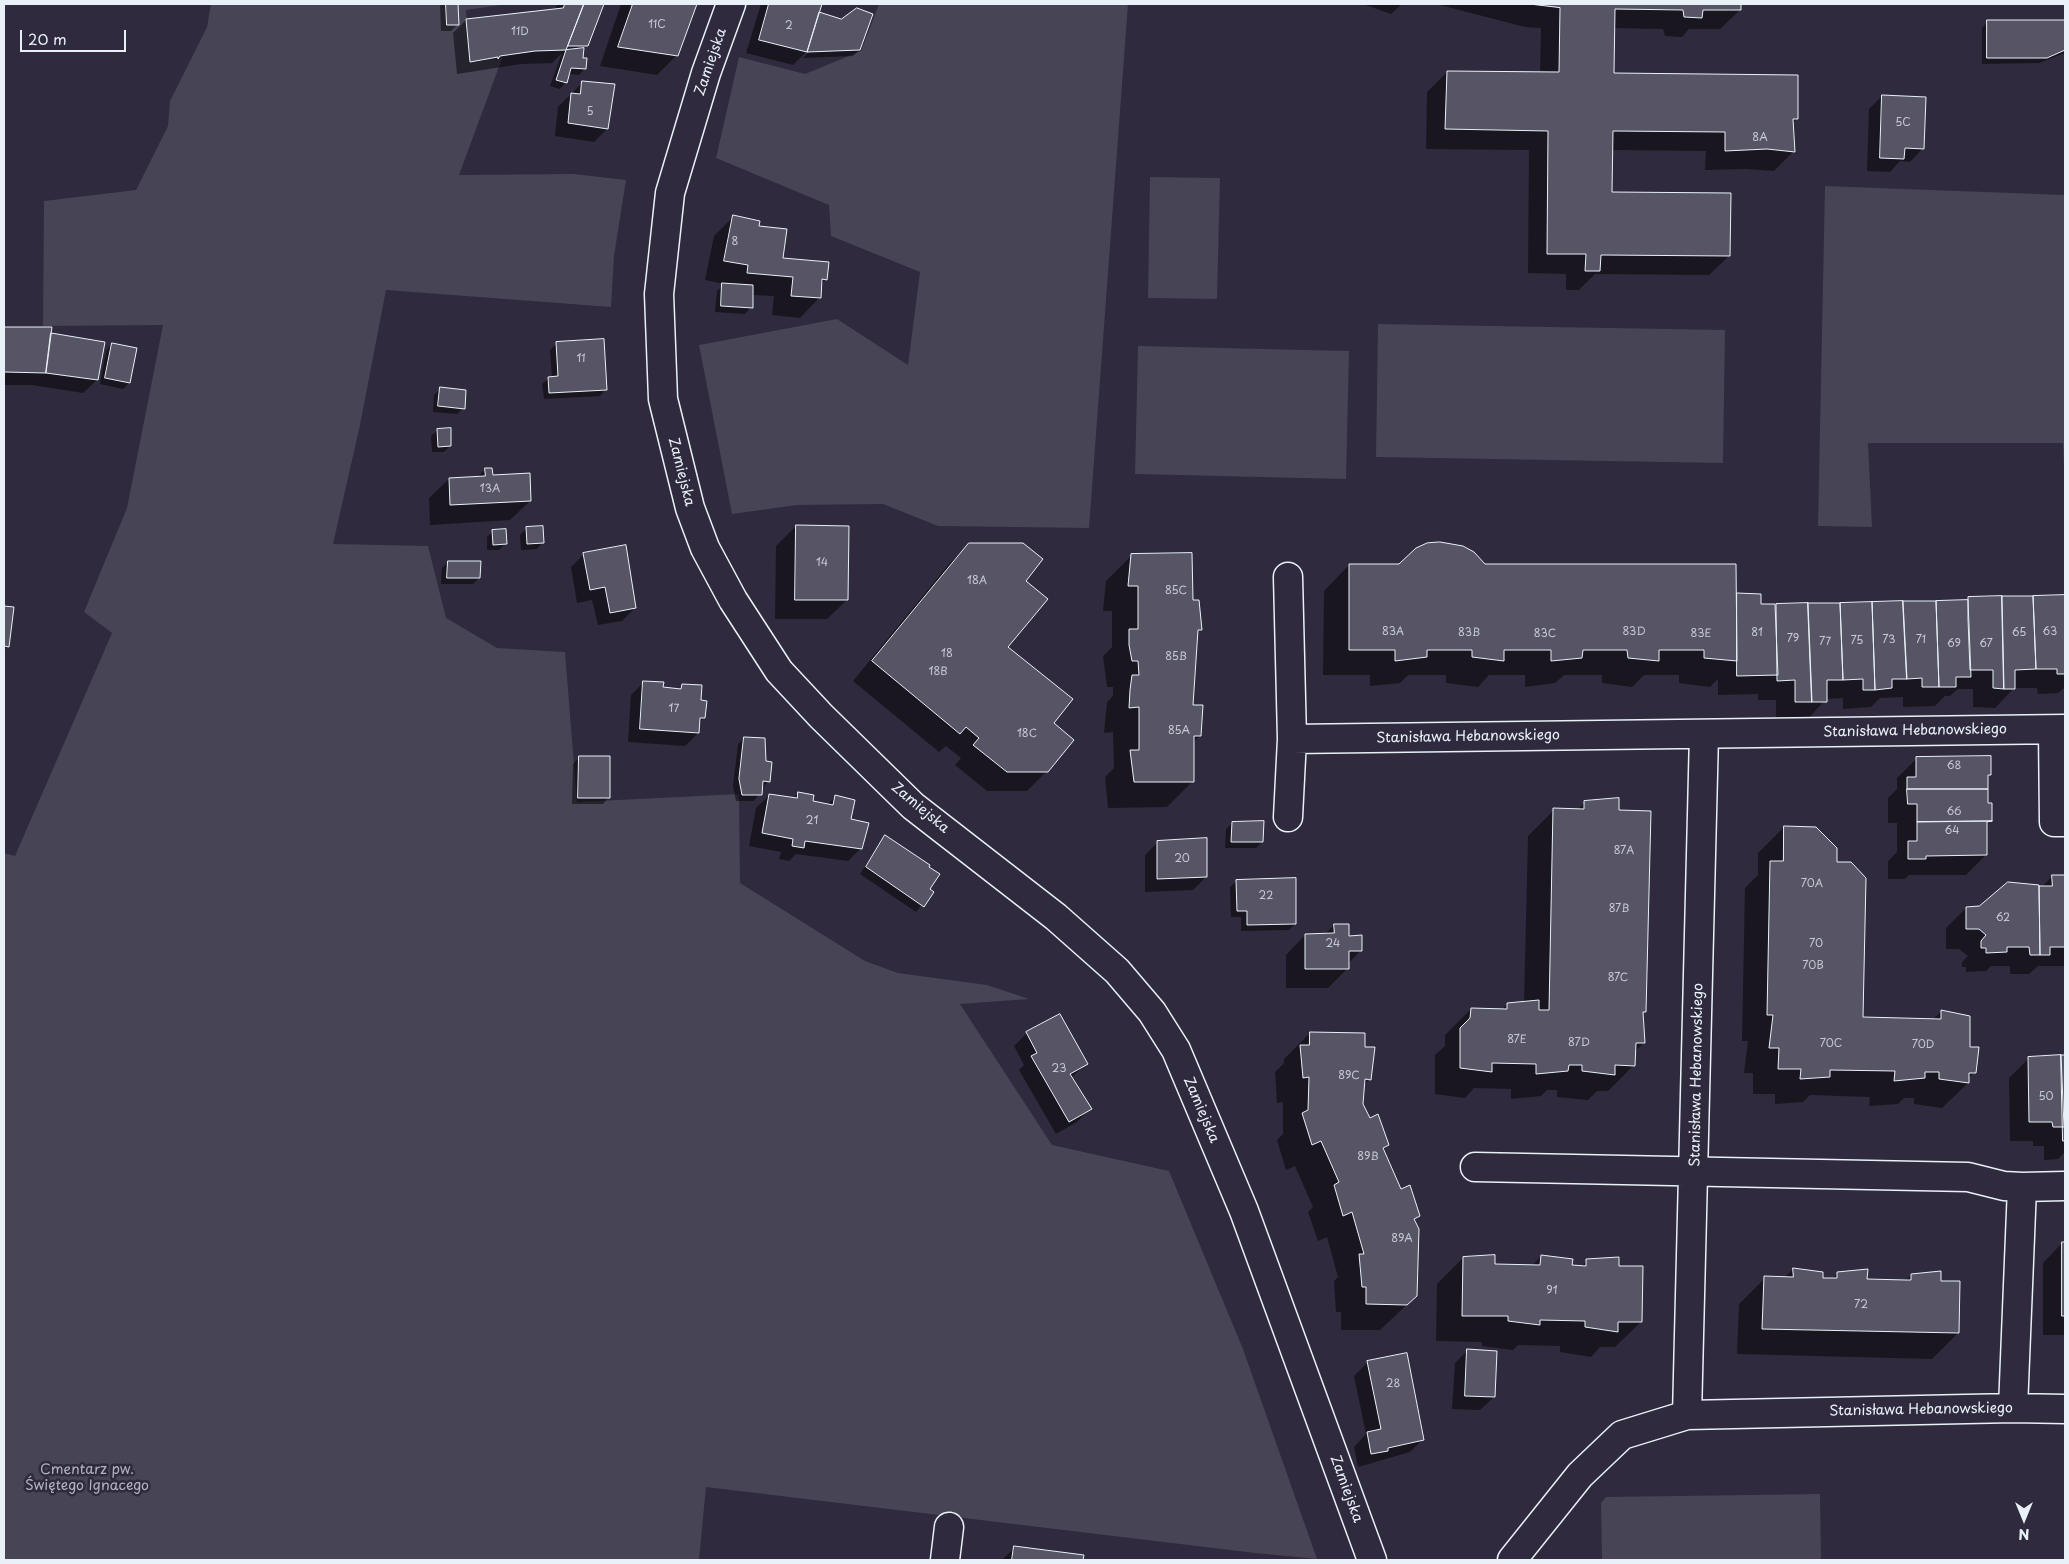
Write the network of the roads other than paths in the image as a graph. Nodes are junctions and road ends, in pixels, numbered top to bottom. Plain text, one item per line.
1 (731, 4) edge
2 (1288, 577) dead end
3 (2059, 730) edge
4 (1704, 734) junction
5 (1292, 739) junction
6 (1288, 817) dead end
7 (2065, 822) edge
8 (1475, 1167) dead end
9 (1694, 1172) junction
10 (2065, 1186) edge
11 (2022, 1187) junction
12 (2013, 1408) junction
13 (2065, 1409) edge
14 (1687, 1415) junction
15 (949, 1527) dead end
16 (945, 1560) edge
17 (1372, 1560) edge
18 (1512, 1560) edge

1 - 17 street, Zamiejska
2 - 5 street
3 - 4 street, Stanisława Hebanowskiego
3 - 7 street
4 - 5 street, Stanisława Hebanowskiego
4 - 9 street, Stanisława Hebanowskiego
5 - 6 street
8 - 9 street
9 - 11 street
9 - 14 street, Stanisława Hebanowskiego
10 - 11 street
11 - 12 street
12 - 13 street, Stanisława Hebanowskiego
12 - 14 street, Stanisława Hebanowskiego
14 - 18 street, Stanisława Hebanowskiego
15 - 16 street

